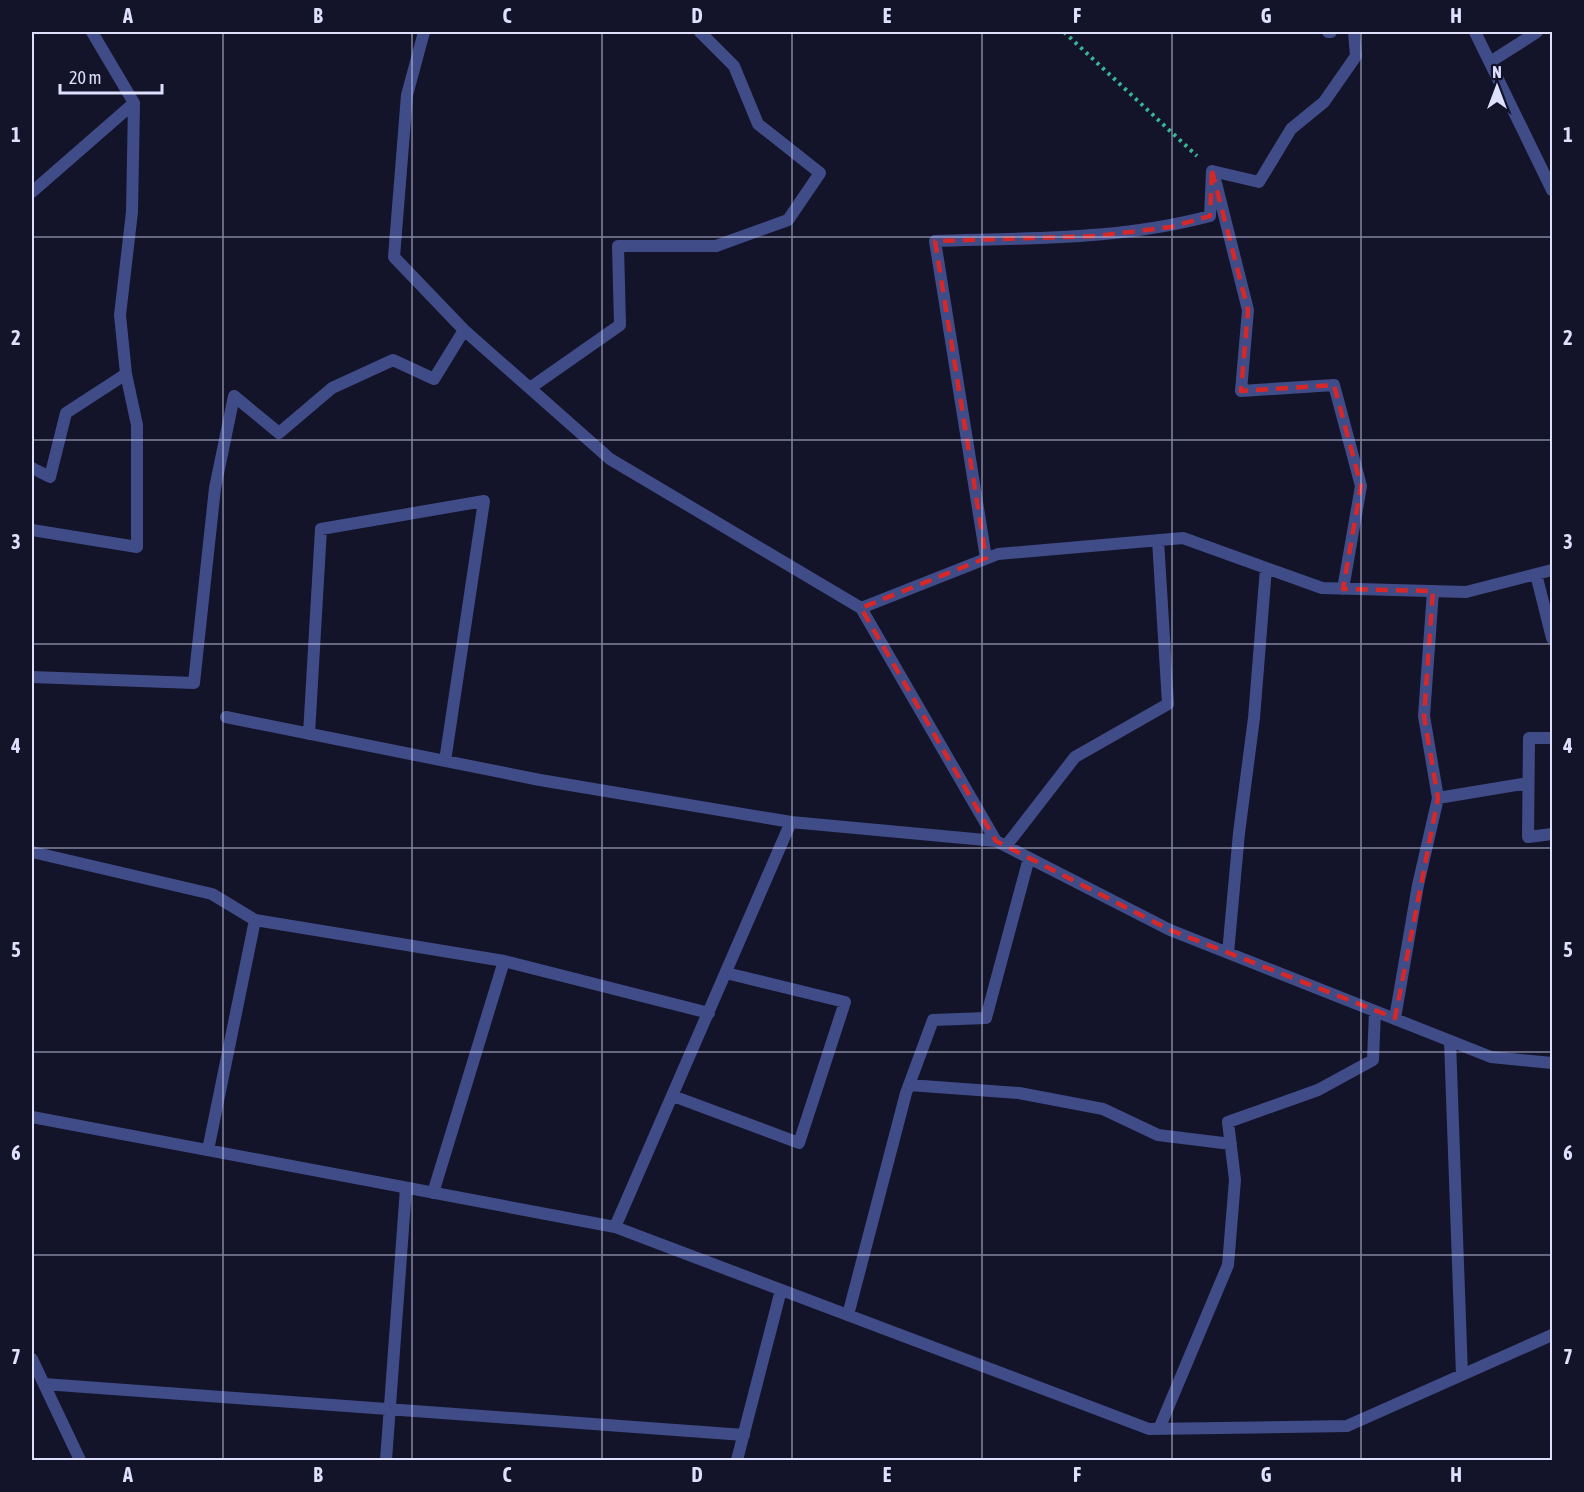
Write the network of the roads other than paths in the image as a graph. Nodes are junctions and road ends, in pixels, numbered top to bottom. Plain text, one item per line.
1 (92, 32) edge
2 (424, 32) edge
3 (700, 32) edge
4 (1354, 32) edge
5 (1475, 32) edge
6 (1537, 32) edge
7 (1490, 62) junction
8 (134, 103) junction
9 (1212, 171) junction
10 (1552, 190) edge
11 (32, 192) edge
12 (464, 330) junction
13 (126, 374) junction
14 (530, 388) junction
15 (32, 468) edge
16 (32, 530) edge
17 (1158, 540) junction
18 (986, 558) junction
19 (1266, 568) junction
20 (1552, 570) edge
21 (1536, 574) junction
22 (1343, 589) junction
23 (1433, 591) junction
24 (861, 608) junction
25 (1552, 638) edge
26 (32, 677) edge
27 (225, 717) dead end
28 (309, 734) junction
29 (1552, 738) edge
30 (445, 761) junction
31 (1528, 783) junction
32 (1438, 798) junction
33 (791, 822) junction
34 (1552, 834) edge
35 (1001, 844) junction
36 (32, 852) edge
37 (1029, 858) junction
38 (255, 920) junction
39 (1228, 952) junction
40 (504, 961) junction
41 (726, 973) junction
42 (1375, 1011) junction
43 (709, 1013) junction
44 (1395, 1018) junction
45 (1450, 1041) junction
46 (1552, 1063) edge
47 (909, 1085) junction
48 (673, 1096) junction
49 (32, 1117) edge
50 (1231, 1144) junction
51 (208, 1150) junction
52 (406, 1188) junction
53 (433, 1193) junction
54 (615, 1227) junction
55 (781, 1290) junction
56 (848, 1316) junction
57 (1552, 1335) edge
58 (32, 1359) edge
59 (1462, 1375) junction
60 (44, 1384) junction
61 (390, 1410) junction
62 (1159, 1429) junction
63 (744, 1435) junction
64 (80, 1461) edge
65 (386, 1461) edge
66 (737, 1461) edge

1 - 8 street
2 - 12 street
3 - 14 street
4 - 9 street
5 - 7 street
6 - 7 street
7 - 10 street
8 - 11 street
8 - 13 street
9 - 18 street
9 - 22 street
12 - 14 street
12 - 26 street
13 - 15 street
13 - 16 street
14 - 24 street
17 - 18 street
17 - 19 street
17 - 35 street
18 - 24 street
19 - 22 street
19 - 39 street
20 - 21 street
21 - 23 street
21 - 25 street
22 - 23 street
23 - 32 street
24 - 35 street
27 - 28 street
28 - 30 street
28 - 30 street
29 - 31 street
30 - 33 street
31 - 32 street
31 - 34 street
32 - 44 street
33 - 35 street
33 - 41 street
35 - 37 street
36 - 38 street
37 - 39 street
37 - 47 street
38 - 40 street
38 - 51 street
39 - 42 street
40 - 43 street
40 - 53 street
41 - 43 street
41 - 48 street
42 - 44 street
42 - 50 street
43 - 48 street
44 - 45 street
45 - 46 street
45 - 59 street
47 - 50 street
47 - 56 street
48 - 54 street
49 - 51 street
50 - 62 street
51 - 52 street
52 - 53 street
52 - 61 street
53 - 54 street
54 - 55 street
55 - 56 street
55 - 63 street
56 - 62 street
57 - 59 street
58 - 60 street
59 - 62 street
60 - 61 street
60 - 64 street
61 - 63 street
61 - 65 street
63 - 66 street

